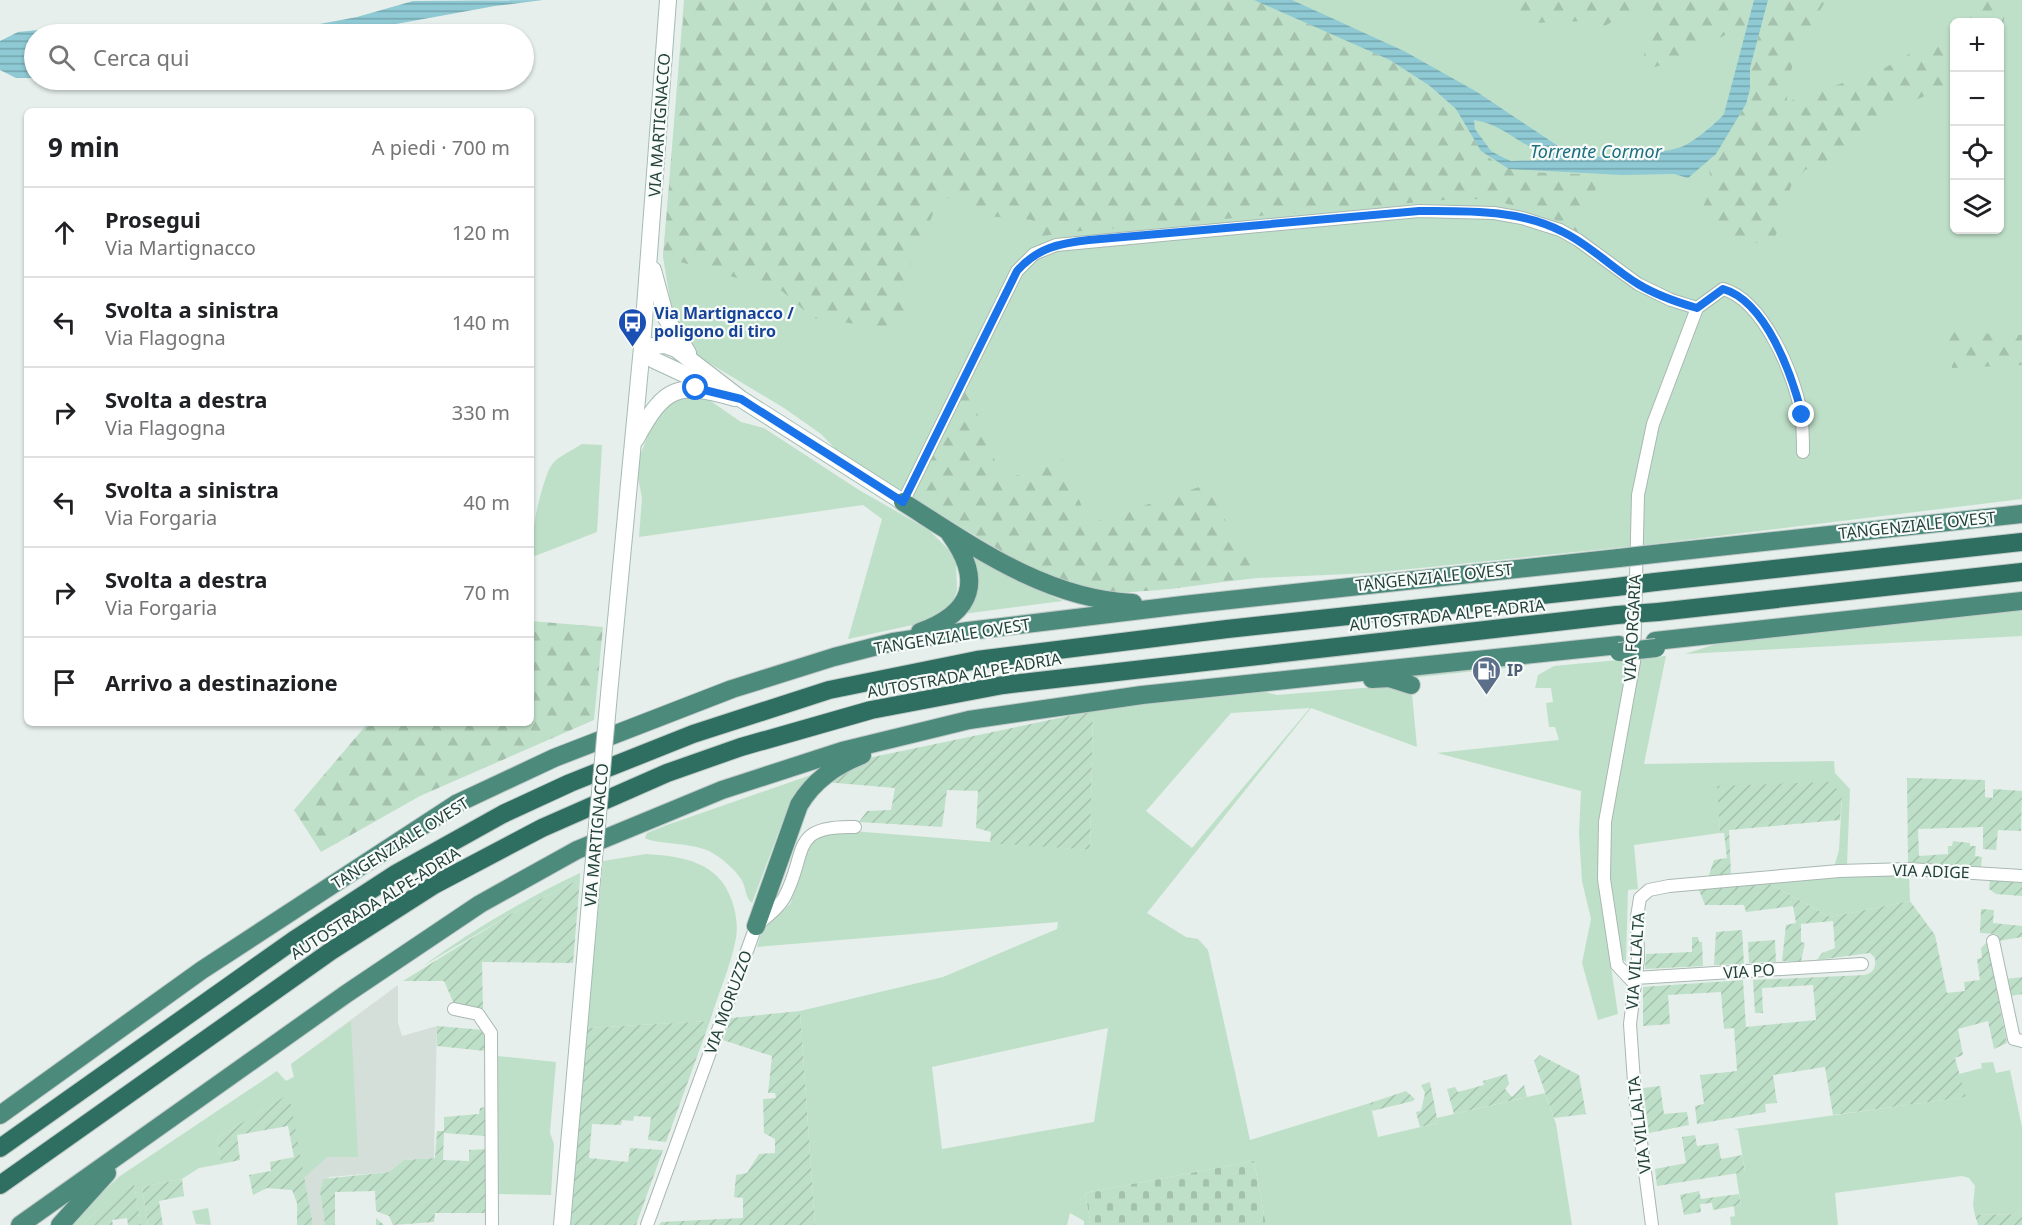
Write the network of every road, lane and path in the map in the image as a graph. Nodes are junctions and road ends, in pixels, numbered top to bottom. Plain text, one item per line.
1 (669, 0) edge
2 (649, 250) junction
3 (1697, 308) junction
4 (642, 347) junction
5 (692, 359) junction
6 (741, 399) junction
7 (633, 445) junction
8 (1803, 452) dead end
9 (903, 502) junction
10 (2022, 514) edge
11 (947, 530) junction
12 (2022, 542) edge
13 (2022, 572) edge
14 (2022, 601) edge
15 (1183, 605) junction
16 (893, 642) junction
17 (1619, 648) junction
18 (1553, 661) dead end
19 (1263, 682) junction
20 (1411, 685) dead end
21 (934, 727) junction
22 (855, 826) dead end
23 (2022, 876) edge
24 (1640, 898) joint
25 (756, 926) junction
26 (1993, 940) dead end
27 (1862, 964) dead end
28 (1635, 981) junction
29 (454, 1009) dead end
30 (2022, 1041) edge
31 (0, 1114) edge
32 (0, 1148) edge
33 (126, 1151) junction
34 (0, 1185) edge
35 (20, 1225) edge
36 (60, 1225) edge
37 (492, 1225) edge
38 (562, 1225) edge
39 (647, 1225) edge
40 (1652, 1225) edge

1 - 2 main road, VIA MARTIGNACCO
2 - 4 main road, VIA MARTIGNACCO
2 - 5 main road, VIA MARTIGNACCO
3 - 8 street
3 - 9 street
3 - 28 street, VIA FORGARIA
4 - 5 main road, VIA MARTIGNACCO
4 - 6 main road, VIA MARTIGNACCO
4 - 7 main road, VIA MARTIGNACCO
5 - 6 main road, VIA MARTIGNACCO
6 - 7 main road, VIA MARTIGNACCO
6 - 9 main road, VIA MARTIGNACCO
7 - 38 main road, VIA MARTIGNACCO, bridge
9 - 11 highway
10 - 15 highway, TANGENZIALE OVEST, bridge
11 - 15 highway
11 - 16 highway
12 - 32 highway, AUTOSTRADA ALPE-ADRIA, bridge
13 - 34 highway, AUTOSTRADA ALPE-ADRIA, bridge
14 - 17 highway
15 - 16 highway, TANGENZIALE OVEST
16 - 31 highway, TANGENZIALE OVEST
17 - 18 highway
17 - 19 highway
19 - 20 highway
19 - 21 highway
21 - 25 highway
21 - 33 highway
22 - 25 street, VIA MORUZZO
23 - 24 street, VIA ADIGE
24 - 28 street, VIA VILLALTA
25 - 39 street, VIA MORUZZO
26 - 30 street
27 - 28 street, VIA PO
28 - 40 street, VIA VILLALTA
29 - 37 street
33 - 35 highway
33 - 36 highway

